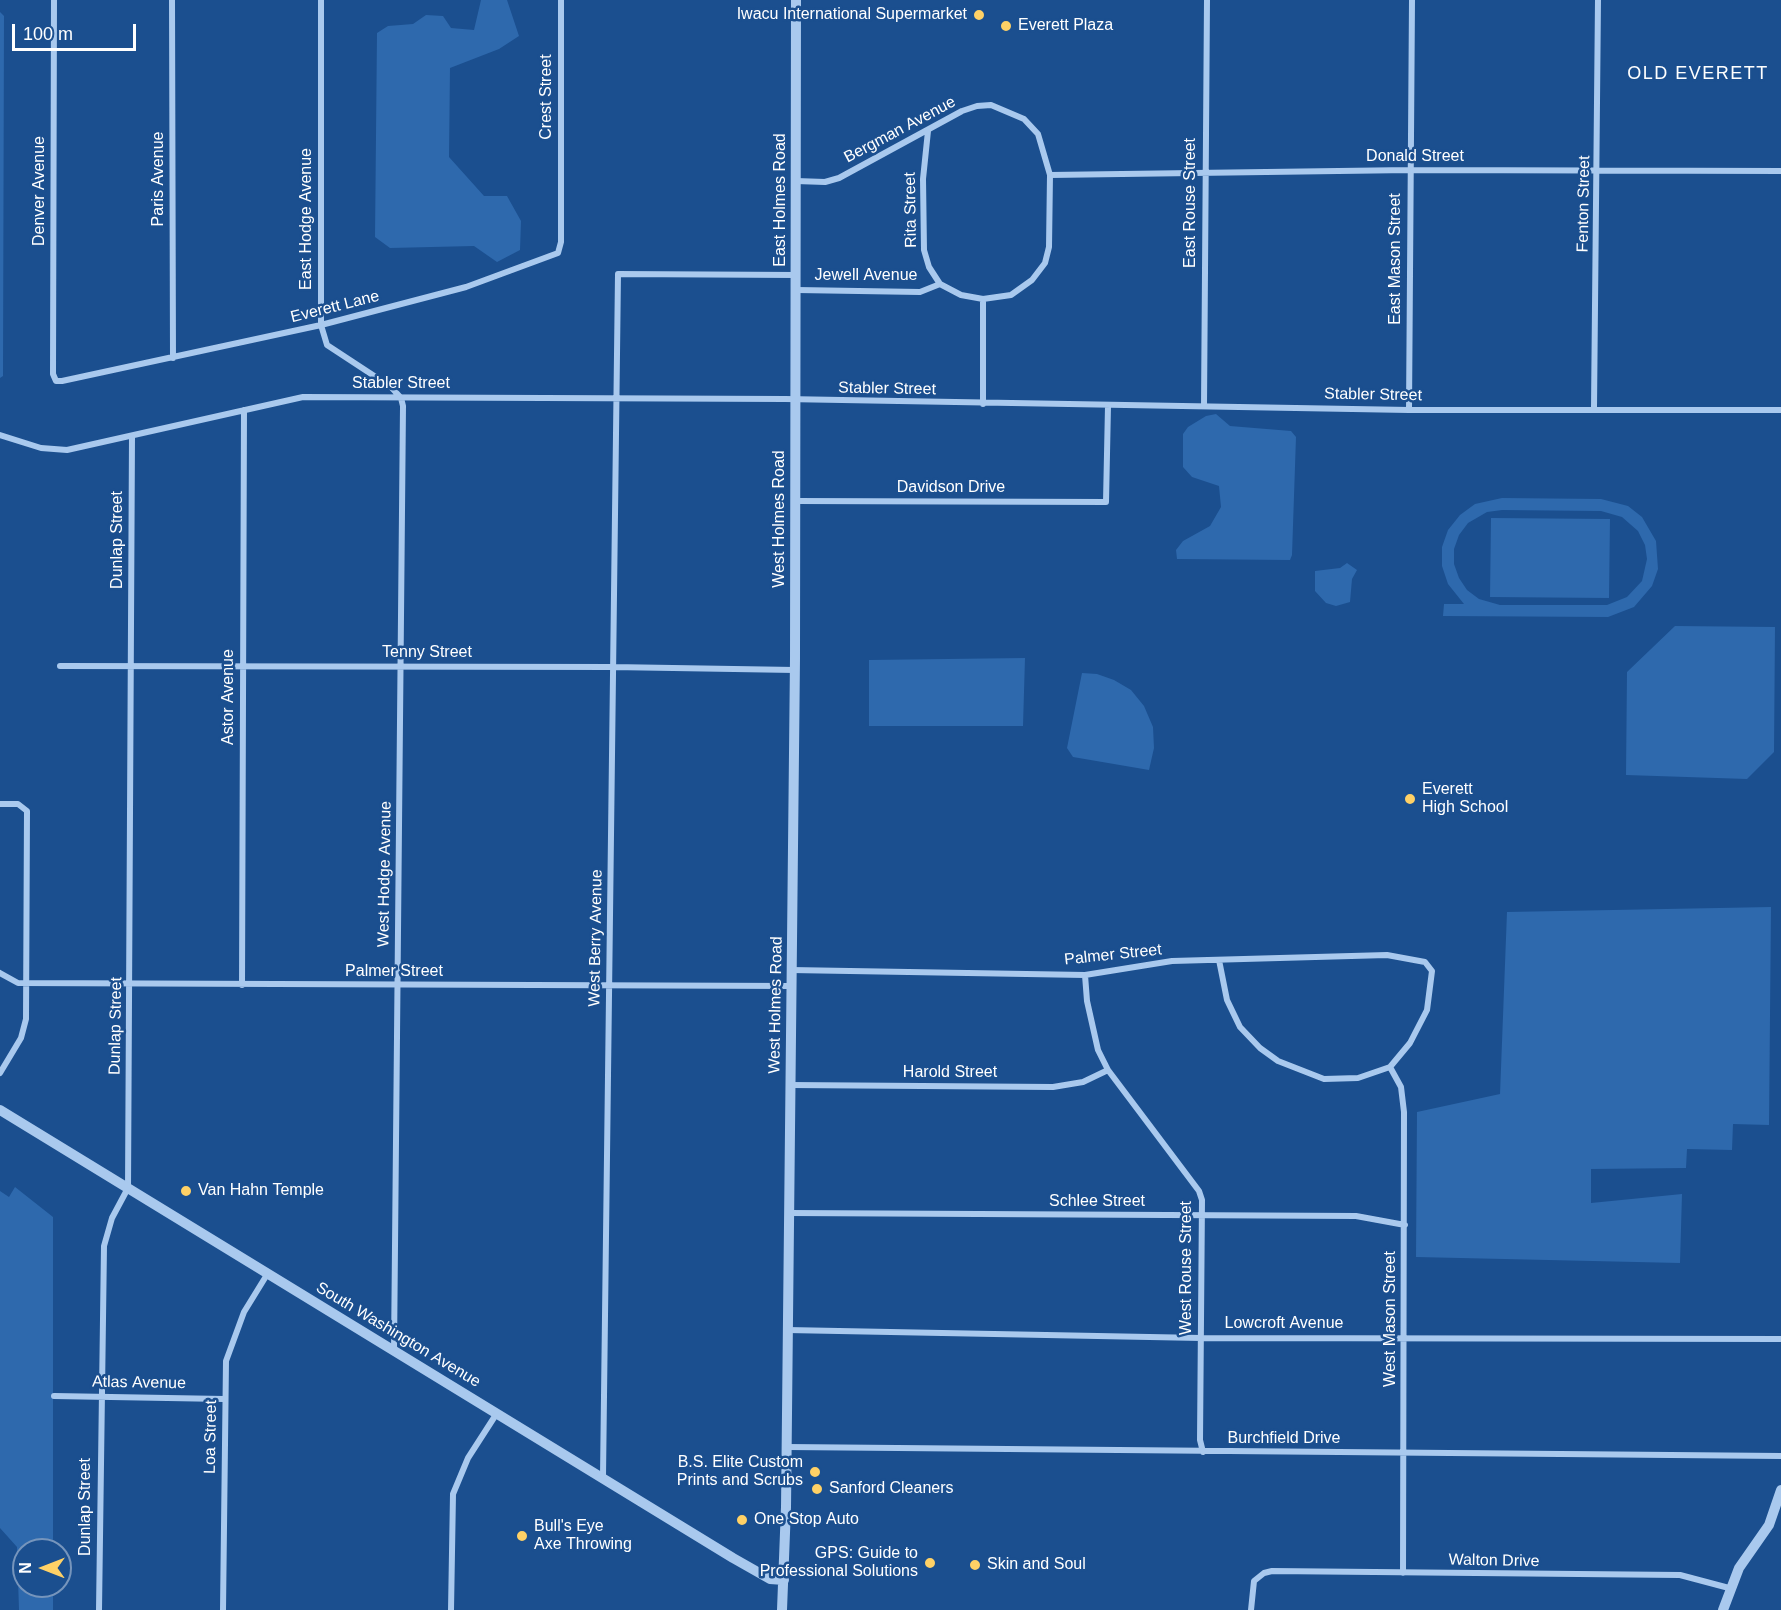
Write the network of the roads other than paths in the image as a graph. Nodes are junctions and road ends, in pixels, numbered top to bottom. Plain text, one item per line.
1 (54, 0) edge
2 (172, 0) edge
3 (321, 0) edge
4 (561, 0) edge
5 (796, 0) edge
6 (1207, 0) edge
7 (1412, 0) edge
8 (1598, 0) edge
9 (928, 131) junction
10 (1410, 170) junction
11 (1598, 170) junction
12 (1781, 171) edge
13 (1206, 174) junction
14 (1050, 175) junction
15 (796, 181) junction
16 (561, 195) joint
17 (618, 274) joint
18 (796, 274) junction
19 (939, 284) junction
20 (797, 290) junction
21 (983, 299) junction
22 (321, 325) junction
23 (173, 358) junction
24 (56, 381) joint
25 (401, 398) junction
26 (616, 399) junction
27 (796, 400) junction
28 (983, 404) junction
29 (1204, 405) junction
30 (1108, 406) junction
31 (1594, 408) junction
32 (244, 410) junction
33 (1409, 410) junction
34 (1781, 410) edge
35 (0, 435) edge
36 (132, 436) junction
37 (796, 501) junction
38 (60, 666) dead end
39 (131, 666) junction
40 (243, 666) junction
41 (612, 666) junction
42 (401, 667) junction
43 (795, 670) junction
44 (0, 804) edge
45 (1219, 960) junction
46 (791, 970) junction
47 (0, 973) edge
48 (1085, 975) junction
49 (26, 983) junction
50 (130, 984) junction
51 (397, 984) junction
52 (242, 985) junction
53 (609, 986) junction
54 (791, 986) junction
55 (1390, 1067) junction
56 (1108, 1070) junction
57 (0, 1073) edge
58 (790, 1085) junction
59 (0, 1110) edge
60 (128, 1188) junction
61 (789, 1213) junction
62 (1202, 1216) junction
63 (1405, 1226) junction
64 (268, 1274) junction
65 (787, 1330) junction
66 (1405, 1337) junction
67 (1201, 1338) junction
68 (1781, 1339) edge
69 (394, 1350) junction
70 (54, 1395) dead end
71 (100, 1395) junction
72 (224, 1399) junction
73 (497, 1413) junction
74 (787, 1447) junction
75 (1203, 1452) junction
76 (1404, 1453) junction
77 (1781, 1456) edge
78 (603, 1477) junction
79 (1781, 1490) edge
80 (1403, 1573) junction
81 (783, 1580) junction
82 (1729, 1588) junction
83 (99, 1610) edge
84 (223, 1610) edge
85 (451, 1610) edge
86 (782, 1610) edge
87 (1251, 1610) edge
88 (1723, 1610) edge

1 - 24 street, Denver Avenue
2 - 23 street, Paris Avenue
3 - 22 street, East Hodge Avenue
4 - 16 street, Crest Street
5 - 15 street, East Holmes Road
6 - 13 street, East Rouse Street
7 - 10 street, East Mason Street
8 - 11 street, Fenton Street
9 - 14 street, Bergman Avenue
9 - 15 street, Bergman Avenue
9 - 19 street, Rita Street
10 - 11 street, Donald Street
10 - 13 street, Donald Street
10 - 33 street, East Mason Street
11 - 12 street, Donald Street
11 - 31 street, Fenton Street
13 - 14 street, Donald Street
13 - 29 street, East Rouse Street
14 - 21 street, Jewell Avenue
15 - 18 street, East Holmes Road
16 - 22 street, Everett Lane
17 - 18 street, Jewell Avenue
17 - 26 street, West Berry Avenue
18 - 20 street, East Holmes Road
19 - 20 street, Jewell Avenue
19 - 21 street, Jewell Avenue
20 - 27 street, East Holmes Road
21 - 28 street
22 - 23 street, Everett Lane
22 - 25 street, East Hodge Avenue
23 - 24 street, Everett Lane
25 - 26 street, Stabler Street
25 - 32 street, Stabler Street
25 - 42 street, West Hodge Avenue
26 - 27 street, Stabler Street
26 - 41 street, West Berry Avenue
27 - 28 street, Stabler Street
27 - 37 street, West Holmes Road
28 - 30 street, Stabler Street
29 - 30 street, Stabler Street
29 - 33 street, Stabler Street
30 - 37 street, Davidson Drive
31 - 33 street, Stabler Street
31 - 34 street, Stabler Street
32 - 36 street, Stabler Street
32 - 40 street, Astor Avenue
35 - 36 street, Stabler Street
36 - 39 street, Dunlap Street
37 - 43 street, West Holmes Road
38 - 39 street, Tenny Street
39 - 40 street, Tenny Street
39 - 50 street, Dunlap Street
40 - 42 street, Tenny Street
40 - 52 street, Astor Avenue
41 - 42 street, Tenny Street
41 - 43 street, Tenny Street
41 - 53 street, West Berry Avenue
42 - 51 street, West Hodge Avenue
43 - 46 street, West Holmes Road
44 - 49 street
45 - 48 street, Palmer Street
45 - 55 street
45 - 55 street, Palmer Street
46 - 48 street, Palmer Street
46 - 54 street, West Holmes Road
47 - 49 street, Palmer Street
48 - 56 street, West Rouse Street
49 - 50 street, Palmer Street
49 - 57 street
50 - 52 street, Palmer Street
50 - 60 street, Dunlap Street
51 - 52 street, Palmer Street
51 - 53 street, Palmer Street
51 - 69 street, West Hodge Avenue
53 - 54 street, Palmer Street
53 - 78 street, West Berry Avenue
54 - 58 street, West Holmes Road
55 - 63 street, West Mason Street
56 - 58 street, Harold Street
56 - 62 street, West Rouse Street
58 - 61 street, West Holmes Road
59 - 60 street, South Washington Avenue
60 - 64 street, South Washington Avenue
60 - 71 street, Dunlap Street
61 - 62 street, Schlee Street
61 - 65 street, West Holmes Road
62 - 63 street, Schlee Street
62 - 67 street, West Rouse Street
63 - 66 street, West Mason Street
64 - 69 street, South Washington Avenue
64 - 72 street, Loa Street
65 - 67 street, Lowcroft Avenue
65 - 74 street, West Holmes Road
66 - 67 street, Lowcroft Avenue
66 - 68 street, Lowcroft Avenue
66 - 76 street, West Mason Street
67 - 75 street, West Rouse Street
69 - 73 street, South Washington Avenue
70 - 71 street, Atlas Avenue
71 - 72 street, Atlas Avenue
71 - 83 street, Dunlap Street
72 - 84 street, Loa Street
73 - 78 street, South Washington Avenue
73 - 85 street
74 - 75 street, Burchfield Drive
74 - 81 street, West Holmes Road
75 - 76 street, Burchfield Drive
76 - 77 street, Burchfield Drive
76 - 80 street, West Mason Street
78 - 81 street, South Washington Avenue
79 - 82 street
80 - 82 street, Walton Drive
80 - 87 street, Walton Drive
81 - 86 street, West Holmes Road
82 - 88 street

